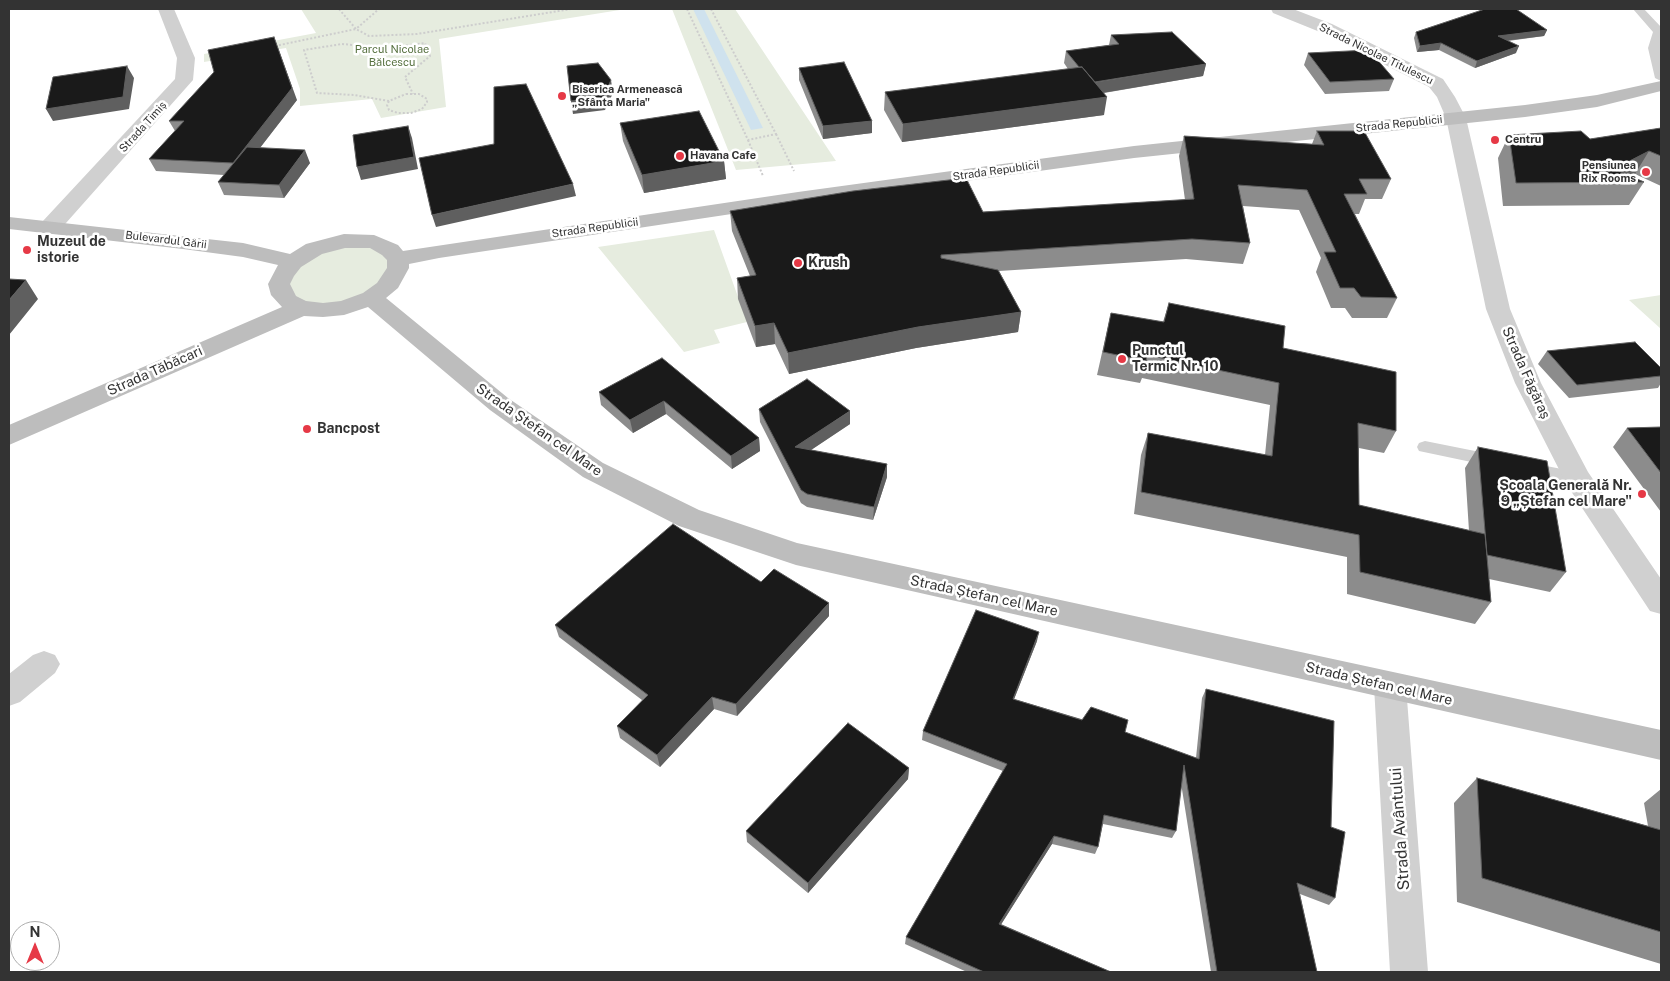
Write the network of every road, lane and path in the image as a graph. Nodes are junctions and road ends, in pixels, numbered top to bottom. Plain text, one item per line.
1 (166, 9) edge
2 (339, 9) edge
3 (379, 9) edge
4 (571, 9) edge
5 (687, 9) edge
6 (711, 9) edge
7 (1279, 9) edge
8 (1638, 9) edge
9 (356, 30) junction
10 (418, 34) junction
11 (425, 43) junction
12 (270, 47) edge
13 (1661, 78) edge
14 (1661, 86) edge
15 (413, 94) junction
16 (1661, 99) edge
17 (389, 101) junction
18 (1598, 101) junction
19 (1456, 118) junction
20 (776, 134) junction
21 (748, 140) junction
22 (807, 197) junction
23 (774, 201) junction
24 (9, 223) edge
25 (50, 228) junction
26 (398, 259) junction
27 (293, 262) junction
28 (371, 298) junction
29 (301, 308) junction
30 (9, 436) edge
31 (1425, 447) dead end
32 (1577, 478) junction
33 (1661, 602) edge
34 (44, 664) dead end
35 (1390, 686) junction
36 (9, 692) edge
37 (1661, 745) edge
38 (1409, 972) edge

1 - 25 street, Strada Timiș
2 - 9 path
3 - 9 path
4 - 10 path
5 - 21 path
6 - 20 path
7 - 19 street, Strada Nicolae Titulescu
8 - 13 lane
9 - 10 path
9 - 12 path
10 - 11 path
11 - 15 path
11 - 17 path
14 - 18 main road, Strada Republicii
15 - 17 path
15 - 17 path
16 - 18 main road, Strada Republicii
18 - 19 main road, Strada Republicii
19 - 22 main road, Strada Republicii
19 - 32 street, Strada Făgăraș
20 - 21 path
20 - 22 path
21 - 23 path
22 - 23 main road, Strada Republicii
23 - 26 main road, Strada Republicii
24 - 25 main road, Bulevardul Gării
25 - 27 main road, Bulevardul Gării
26 - 27 main road
26 - 28 main road
27 - 29 main road
28 - 29 main road
28 - 35 main road, Strada Ștefan cel Mare
29 - 30 main road, Strada Tăbăcari
31 - 32 lane
32 - 33 street, Strada Făgăraș
34 - 36 street
35 - 37 main road, Strada Ștefan cel Mare
35 - 38 street, Strada Avântului

